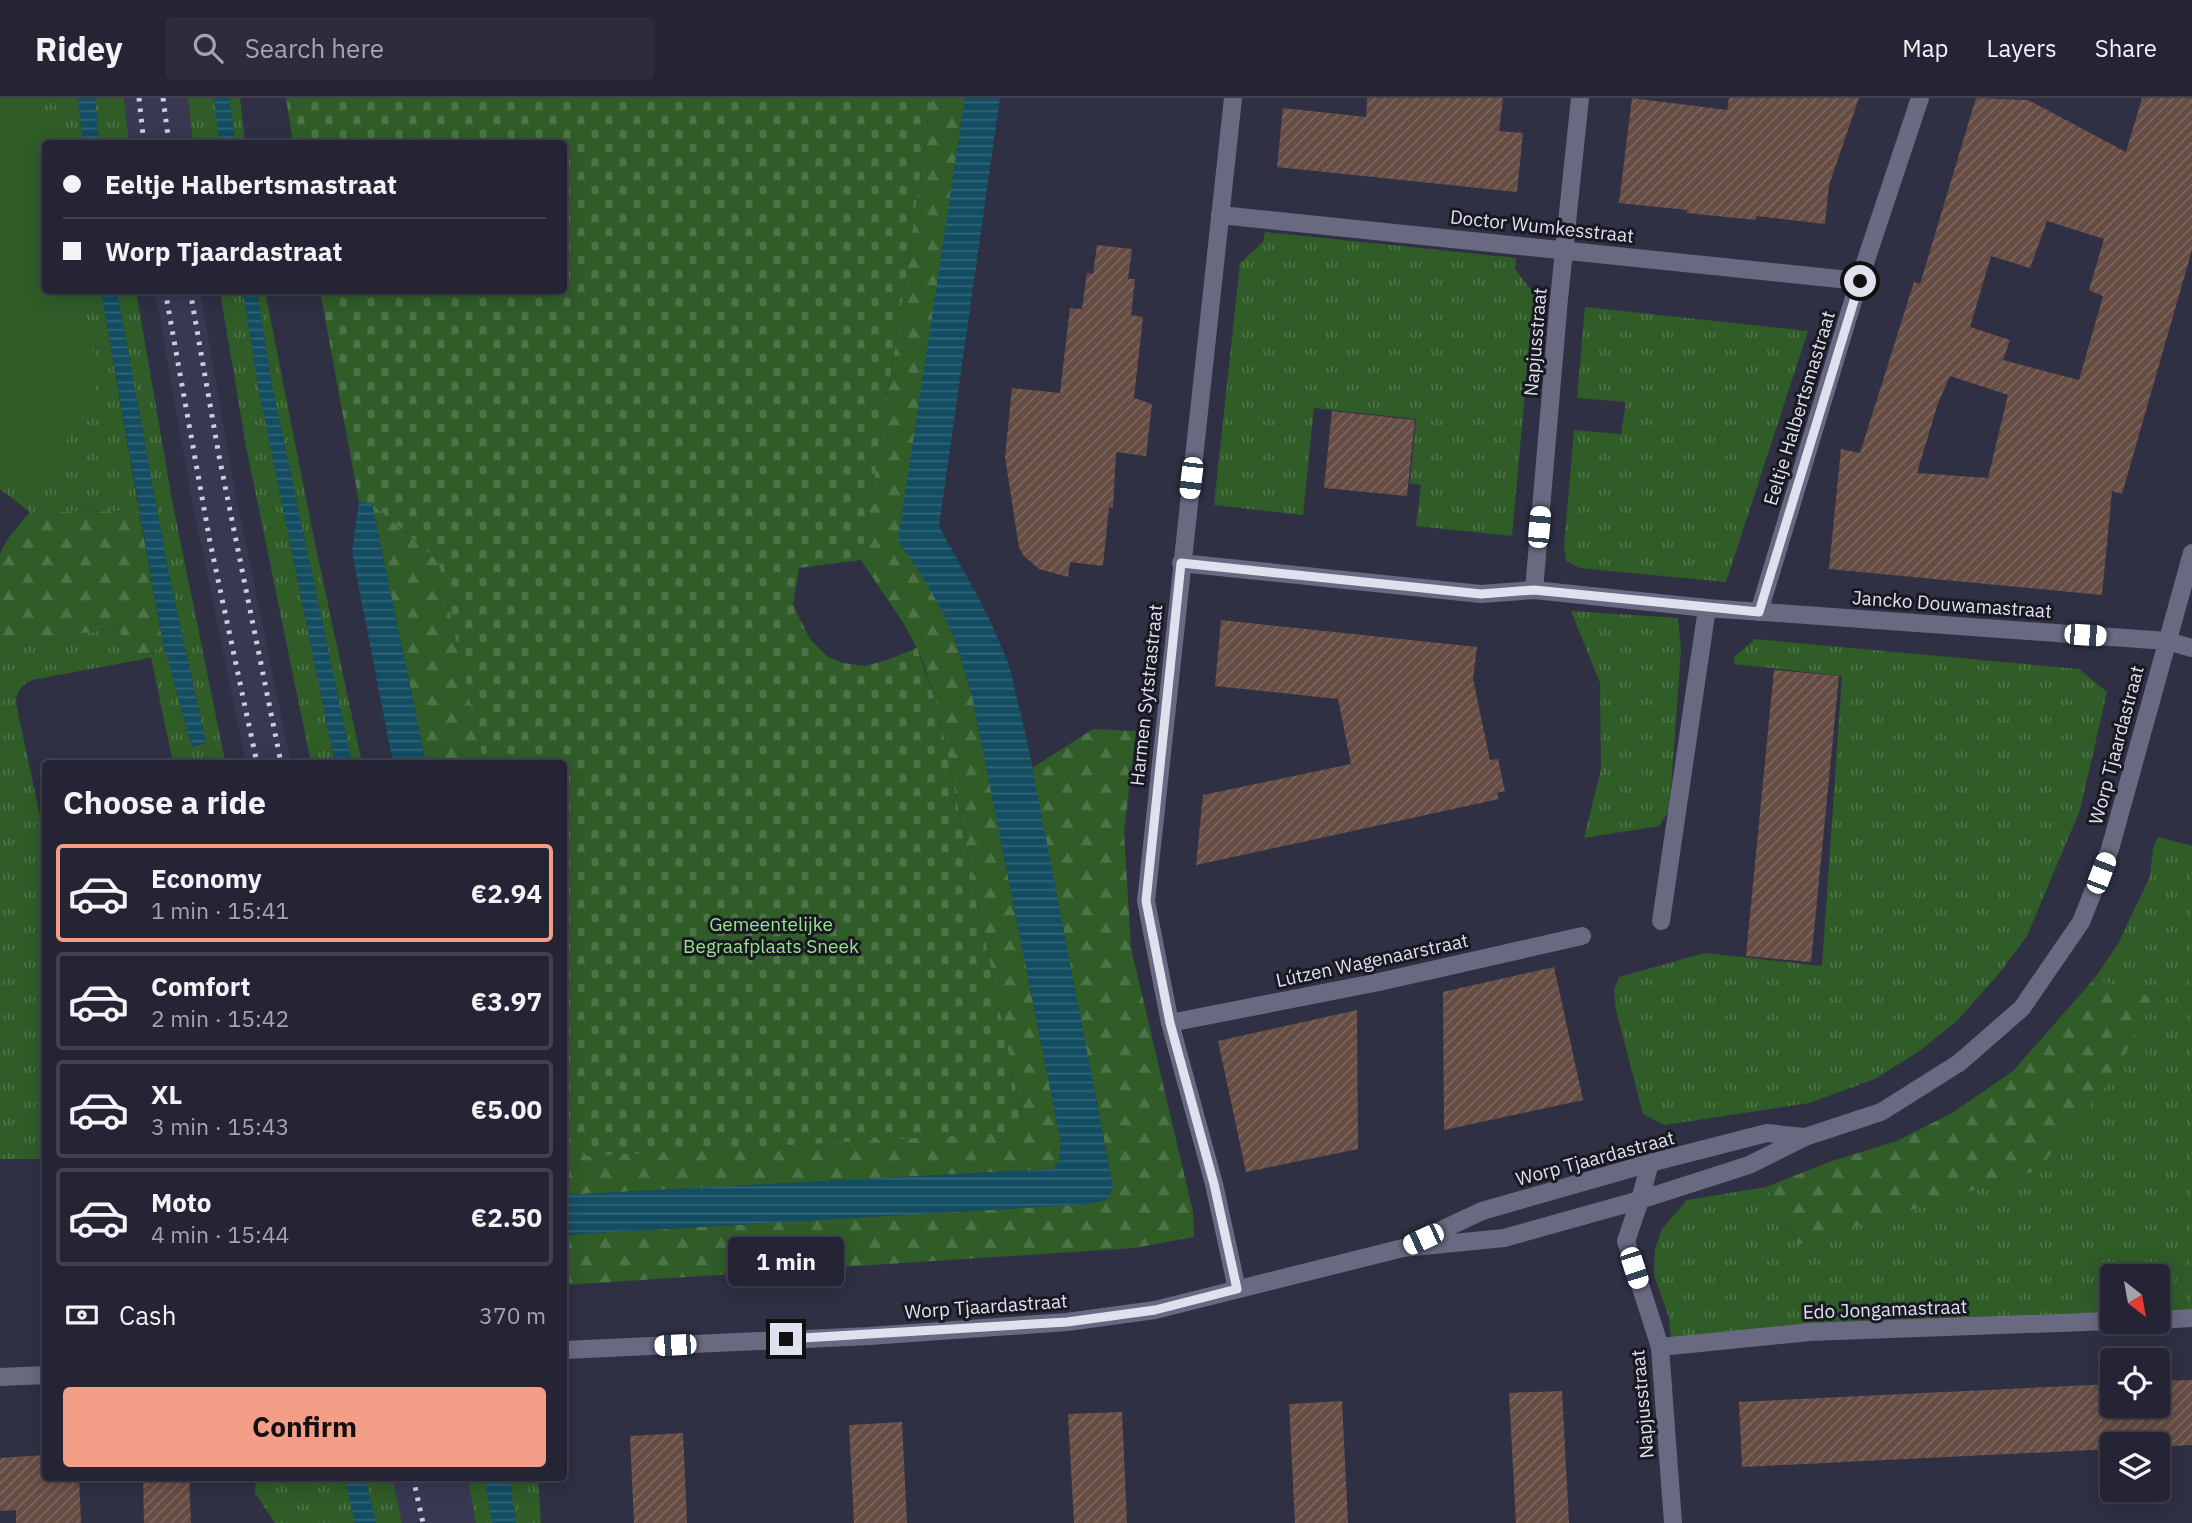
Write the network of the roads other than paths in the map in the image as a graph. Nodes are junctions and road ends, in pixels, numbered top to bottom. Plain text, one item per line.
1 (1233, 98) edge
2 (1580, 98) edge
3 (1920, 98) edge
4 (1220, 215) junction
5 (1565, 250) junction
6 (1860, 281) junction
7 (2192, 553) edge
8 (1181, 563) junction
9 (1534, 590) junction
10 (1707, 608) junction
11 (1759, 612) junction
12 (2167, 641) junction
13 (2192, 648) edge
14 (1661, 921) dead end
15 (1582, 936) dead end
16 (1170, 1023) junction
17 (1805, 1138) junction
18 (1650, 1163) junction
19 (1640, 1200) junction
20 (1403, 1248) junction
21 (1237, 1289) junction
22 (2192, 1318) edge
23 (2170, 1319) edge
24 (2100, 1321) edge
25 (1660, 1347) junction
26 (567, 1350) edge
27 (42, 1375) edge
28 (0, 1377) edge
29 (1673, 1523) edge

1 - 4 street, Harmen Sytstrastraat
2 - 5 street, Napjusstraat
3 - 6 street, Eeltje Halbertsmastraat
4 - 5 street, Doctor Wumkesstraat
4 - 8 street, Harmen Sytstrastraat
5 - 6 street, Doctor Wumkesstraat
5 - 9 street, Napjusstraat
6 - 11 street, Eeltje Halbertsmastraat
7 - 12 street, Worp Tjaardastraat
8 - 9 street
8 - 16 street, Harmen Sytstrastraat
9 - 10 street
10 - 11 street, Jancko Douwamastraat
10 - 14 street
11 - 12 street, Jancko Douwamastraat
12 - 13 street, Jancko Douwamastraat
12 - 17 street, Worp Tjaardastraat
15 - 16 street, Lútzen Wagenaarstraat
16 - 21 street, Harmen Sytstrastraat
17 - 18 street, Worp Tjaardastraat
17 - 19 street, Worp Tjaardastraat
18 - 19 street, Napjusstraat
18 - 20 street, Worp Tjaardastraat
19 - 20 street, Worp Tjaardastraat
19 - 25 street, Napjusstraat
20 - 21 street, Worp Tjaardastraat
21 - 26 street, Worp Tjaardastraat
22 - 23 street
24 - 25 street, Edo Jongamastraat
25 - 29 street, Napjusstraat
27 - 28 street

